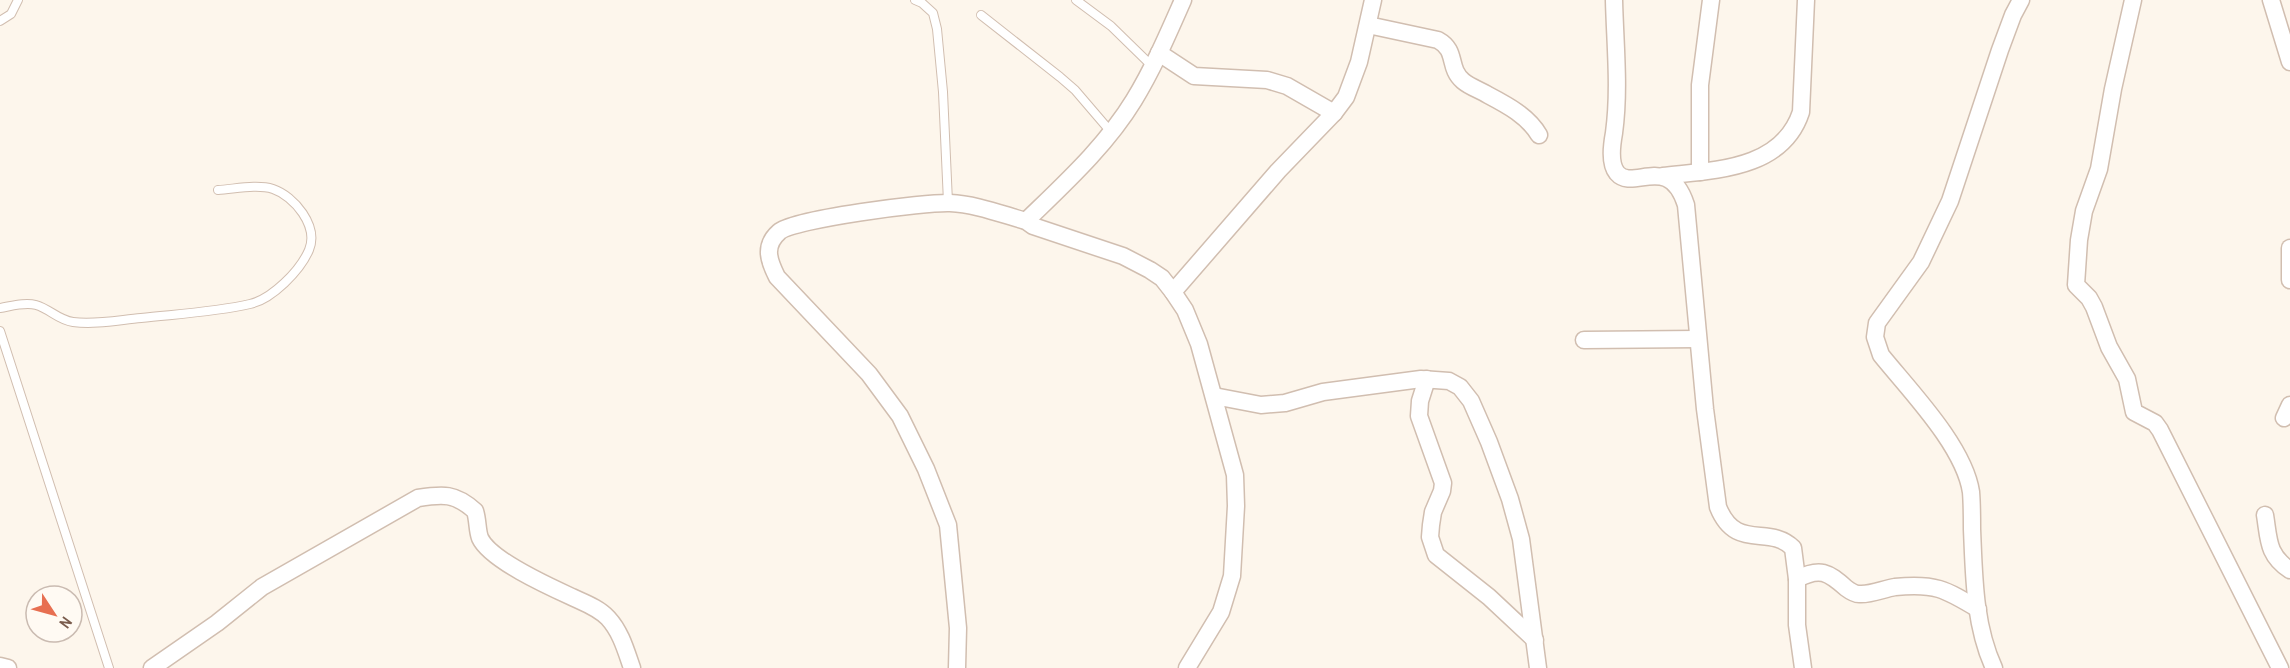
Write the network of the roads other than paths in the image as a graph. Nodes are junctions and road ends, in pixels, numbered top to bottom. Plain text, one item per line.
1 (18, 0) edge
2 (915, 0) edge
3 (1076, 0) edge
4 (1183, 0) edge
5 (1373, 0) edge
6 (1614, 0) edge
7 (1711, 0) edge
8 (1806, 0) edge
9 (2020, 0) edge
10 (2133, 0) edge
11 (2271, 0) edge
12 (981, 15) dead end
13 (0, 21) edge
14 (1368, 25) junction
15 (1155, 60) junction
16 (2290, 62) edge
17 (1334, 113) junction
18 (1111, 132) junction
19 (1539, 135) dead end
20 (1700, 172) junction
21 (1662, 176) junction
22 (218, 190) dead end
23 (948, 202) junction
24 (1026, 221) junction
25 (2290, 248) edge
26 (2290, 280) edge
27 (1173, 292) junction
28 (0, 308) edge
29 (0, 331) edge
30 (1698, 339) junction
31 (1584, 340) dead end
32 (1427, 379) junction
33 (1214, 396) junction
34 (2265, 514) dead end
35 (2290, 570) edge
36 (1797, 579) junction
37 (1978, 609) junction
38 (1535, 640) junction
39 (0, 666) edge
40 (8, 668) edge
41 (109, 668) edge
42 (152, 668) edge
43 (632, 668) edge
44 (957, 668) edge
45 (1187, 668) edge
46 (1538, 668) edge
47 (1803, 668) edge
48 (1994, 668) edge
49 (2280, 668) edge

1 - 13 lane
2 - 23 lane
3 - 15 lane
4 - 15 street
5 - 14 street
6 - 21 street
7 - 20 street
8 - 20 street
9 - 37 street
10 - 49 street
11 - 16 street
12 - 18 lane
14 - 17 street
14 - 19 street
15 - 17 street
15 - 18 street
17 - 27 street
18 - 24 street
20 - 21 street
21 - 30 street
22 - 28 lane
23 - 24 street
23 - 44 street
24 - 27 street
25 - 26 street
27 - 33 street
29 - 41 lane
30 - 31 street
30 - 36 street
32 - 33 street
32 - 38 street
32 - 38 street
33 - 45 street
34 - 35 street
36 - 37 street
36 - 47 street
37 - 48 street
38 - 46 street
39 - 40 street
42 - 43 street

